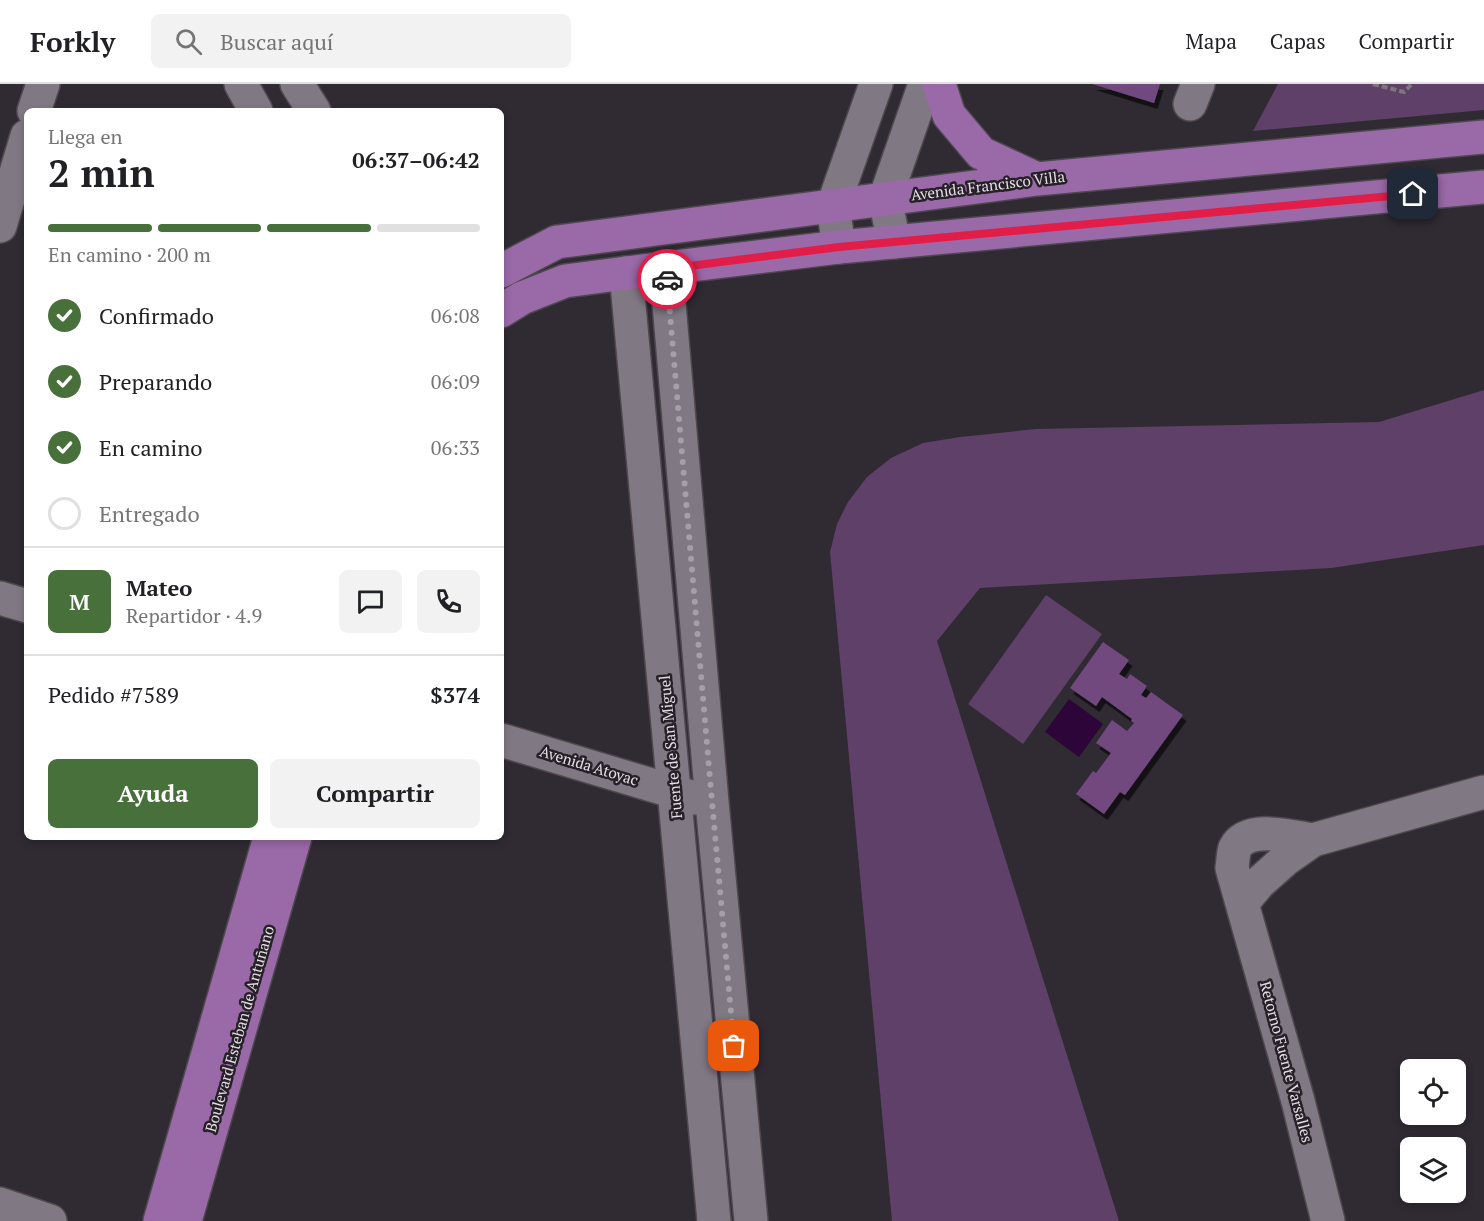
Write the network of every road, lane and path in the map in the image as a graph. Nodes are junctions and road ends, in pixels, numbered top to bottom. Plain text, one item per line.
1 (43, 84) edge
2 (241, 84) edge
3 (297, 84) edge
4 (876, 84) edge
5 (925, 84) edge
6 (939, 84) edge
7 (1373, 84) edge
8 (1412, 84) edge
9 (35, 108) edge
10 (254, 108) edge
11 (312, 108) edge
12 (1484, 137) edge
13 (16, 148) edge
14 (1037, 179) junction
15 (1484, 187) edge
16 (885, 199) junction
17 (833, 206) junction
18 (0, 226) edge
19 (557, 242) junction
20 (894, 242) junction
21 (504, 245) edge
22 (839, 247) junction
23 (504, 269) edge
24 (666, 269) junction
25 (626, 273) junction
26 (504, 309) edge
27 (0, 598) edge
28 (24, 605) edge
29 (504, 741) edge
30 (675, 792) junction
31 (1484, 792) edge
32 (712, 802) junction
33 (269, 840) edge
34 (294, 840) edge
35 (0, 1204) edge
36 (50, 1221) edge
37 (160, 1221) edge
38 (185, 1221) edge
39 (714, 1221) edge
40 (751, 1221) edge
41 (1328, 1221) edge

1 - 9 street
2 - 10 street
3 - 11 street
4 - 17 street
5 - 16 street
6 - 14 main road
7 - 8 path
12 - 14 main road, Avenida Francisco Villa
13 - 18 street
14 - 16 main road, Avenida Francisco Villa
15 - 20 main road
16 - 17 main road, Avenida Francisco Villa
16 - 20 street
17 - 19 main road, Avenida Francisco Villa
17 - 22 street
19 - 21 main road
19 - 23 main road, Avenida Francisco Villa
20 - 22 main road
22 - 24 main road
24 - 25 main road
24 - 32 street
25 - 26 main road
25 - 30 street, Fuente de San Miguel
27 - 28 street
29 - 30 street, Avenida Atoyac
30 - 32 street, Avenida Atoyac
30 - 39 street, Fuente de San Miguel
31 - 41 street, Retorno Fuente Varsalles
32 - 40 street
33 - 37 main road, Boulevard Esteban de Antuñano
34 - 38 main road, Boulevard Esteban de Antuñano
35 - 36 street

